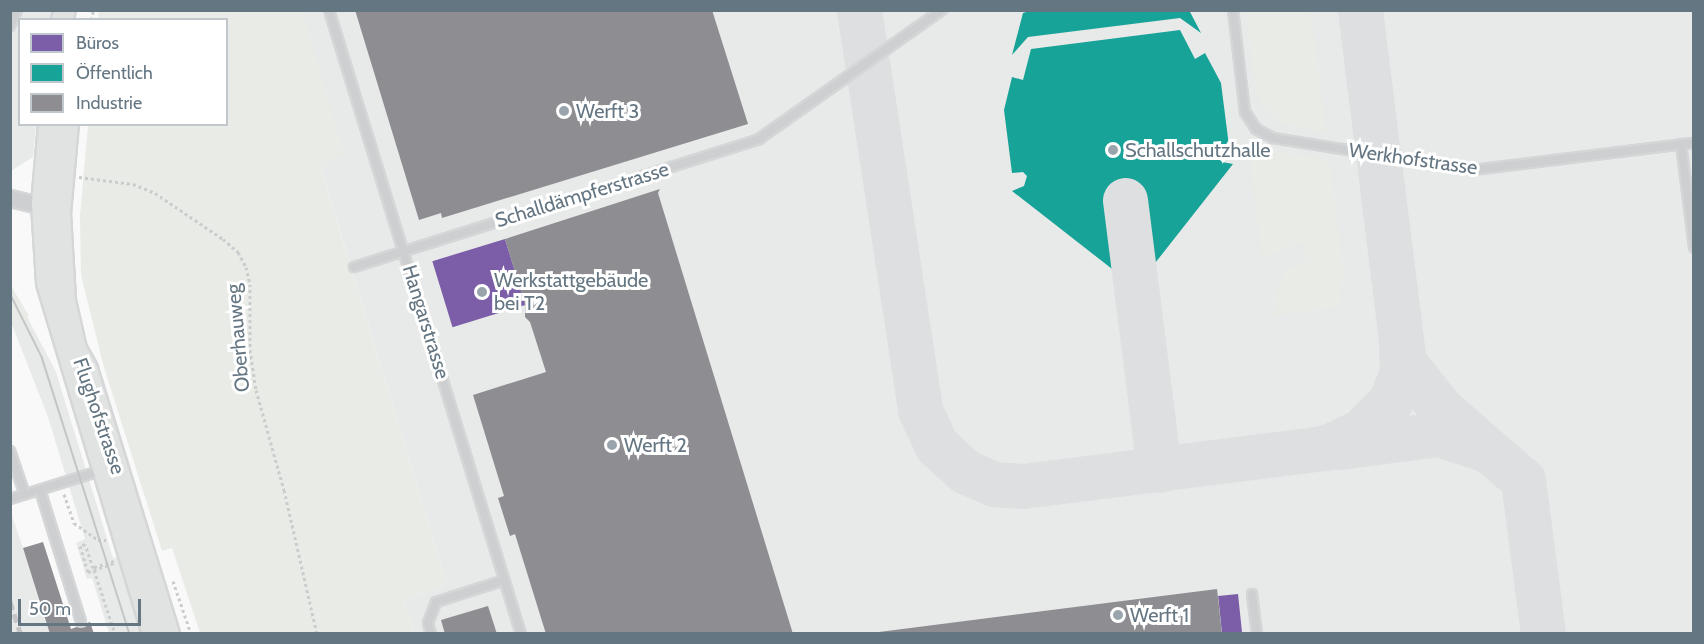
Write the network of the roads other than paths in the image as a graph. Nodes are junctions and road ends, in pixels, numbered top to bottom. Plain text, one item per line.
1 (16, 10) edge
2 (329, 10) edge
3 (942, 10) edge
4 (1233, 10) edge
5 (10, 26) edge
6 (49, 126) edge
7 (68, 126) edge
8 (1694, 143) edge
9 (1681, 144) junction
10 (10, 198) edge
11 (42, 204) junction
12 (60, 213) junction
13 (1694, 248) edge
14 (404, 250) junction
15 (354, 267) dead end
16 (10, 451) edge
17 (104, 470) junction
18 (40, 490) junction
19 (25, 495) junction
20 (10, 499) edge
21 (505, 580) junction
22 (1252, 594) dead end
23 (81, 622) dead end
24 (153, 633) edge
25 (169, 633) edge
26 (431, 633) edge
27 (520, 633) edge
28 (1257, 633) edge

1 - 5 lane
2 - 14 lane, Hangarstrasse
3 - 14 lane, Schalldämpferstrasse
4 - 9 lane, Werkhofstrasse
6 - 11 main road, Flughofstrasse
7 - 12 main road, Flughofstrasse
8 - 9 lane, Werkhofstrasse
9 - 13 lane
10 - 11 street
11 - 12 street
11 - 17 main road, Flughofstrasse
12 - 25 main road, Flughofstrasse
14 - 15 lane, Schalldämpferstrasse
14 - 21 lane, Hangarstrasse
16 - 19 lane
17 - 18 lane
17 - 24 main road, Flughofstrasse
18 - 19 lane
18 - 23 lane
19 - 20 lane
21 - 26 lane
21 - 27 lane, Hangarstrasse
22 - 28 lane

